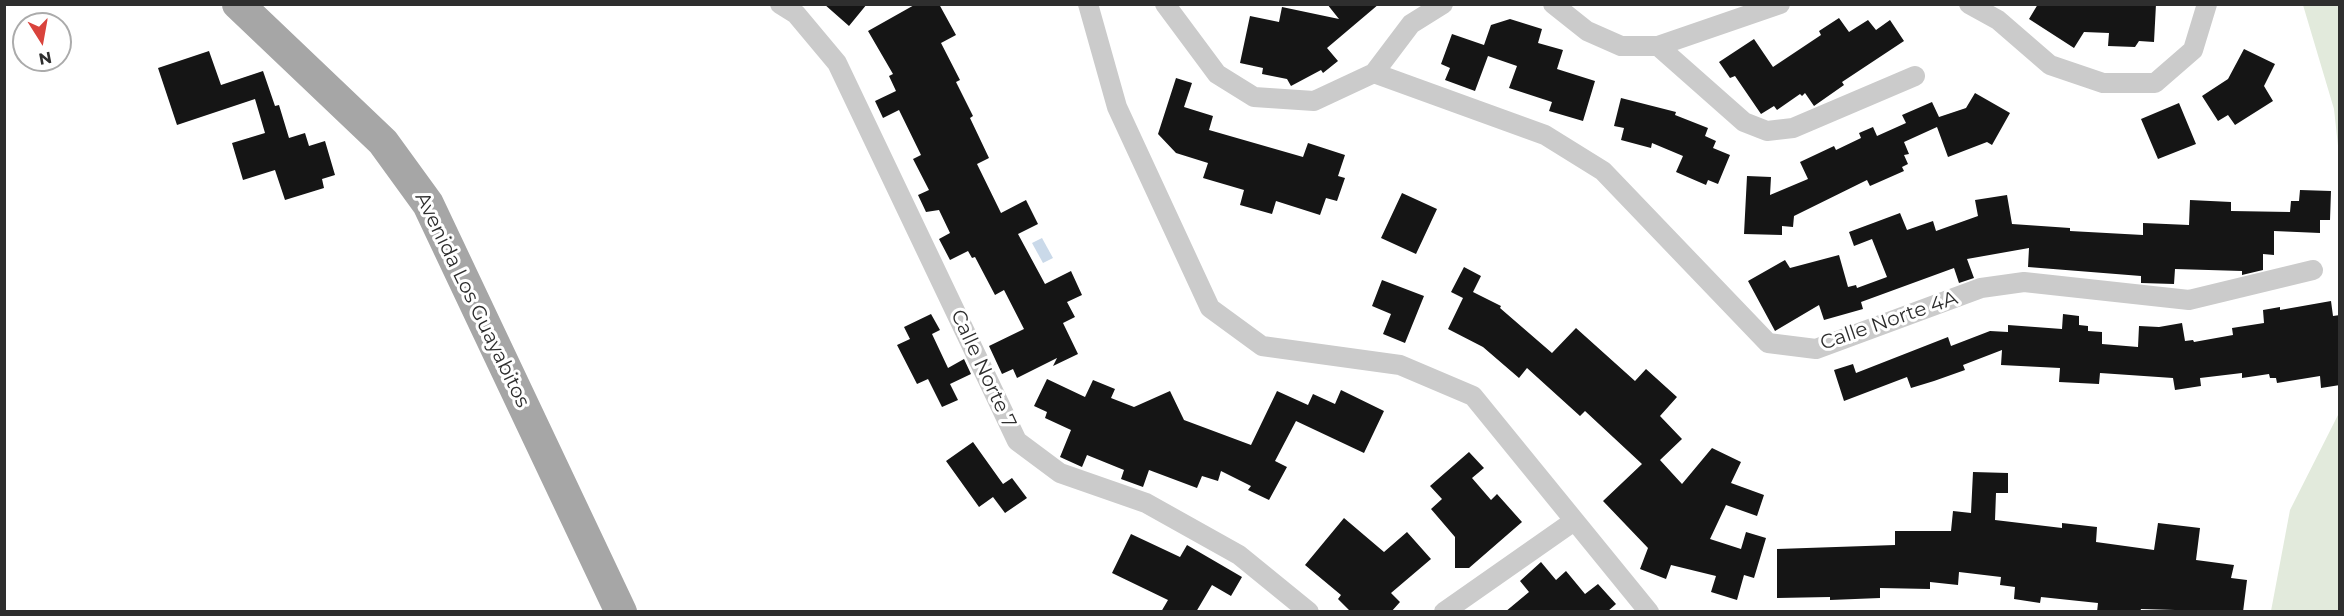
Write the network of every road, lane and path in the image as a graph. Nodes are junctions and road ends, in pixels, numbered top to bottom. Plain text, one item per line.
1 (238, 4) edge
2 (780, 4) edge
3 (1088, 4) edge
4 (1165, 4) edge
5 (1443, 4) edge
6 (1553, 4) edge
7 (1780, 4) edge
8 (1969, 4) edge
9 (2207, 4) edge
10 (1658, 46) junction
11 (1374, 73) junction
12 (1915, 76) dead end
13 (2313, 270) dead end
14 (1574, 521) junction
15 (621, 612) edge
16 (1309, 612) edge
17 (1444, 612) edge
18 (1649, 612) edge

1 - 15 main road, Avenida Los Guayabitos
2 - 16 street, Calle Norte 7
3 - 14 street
4 - 11 street
5 - 11 street
6 - 10 street
7 - 10 street
8 - 9 street
10 - 12 street
11 - 13 street, Calle Norte 4A
14 - 17 street
14 - 18 street

